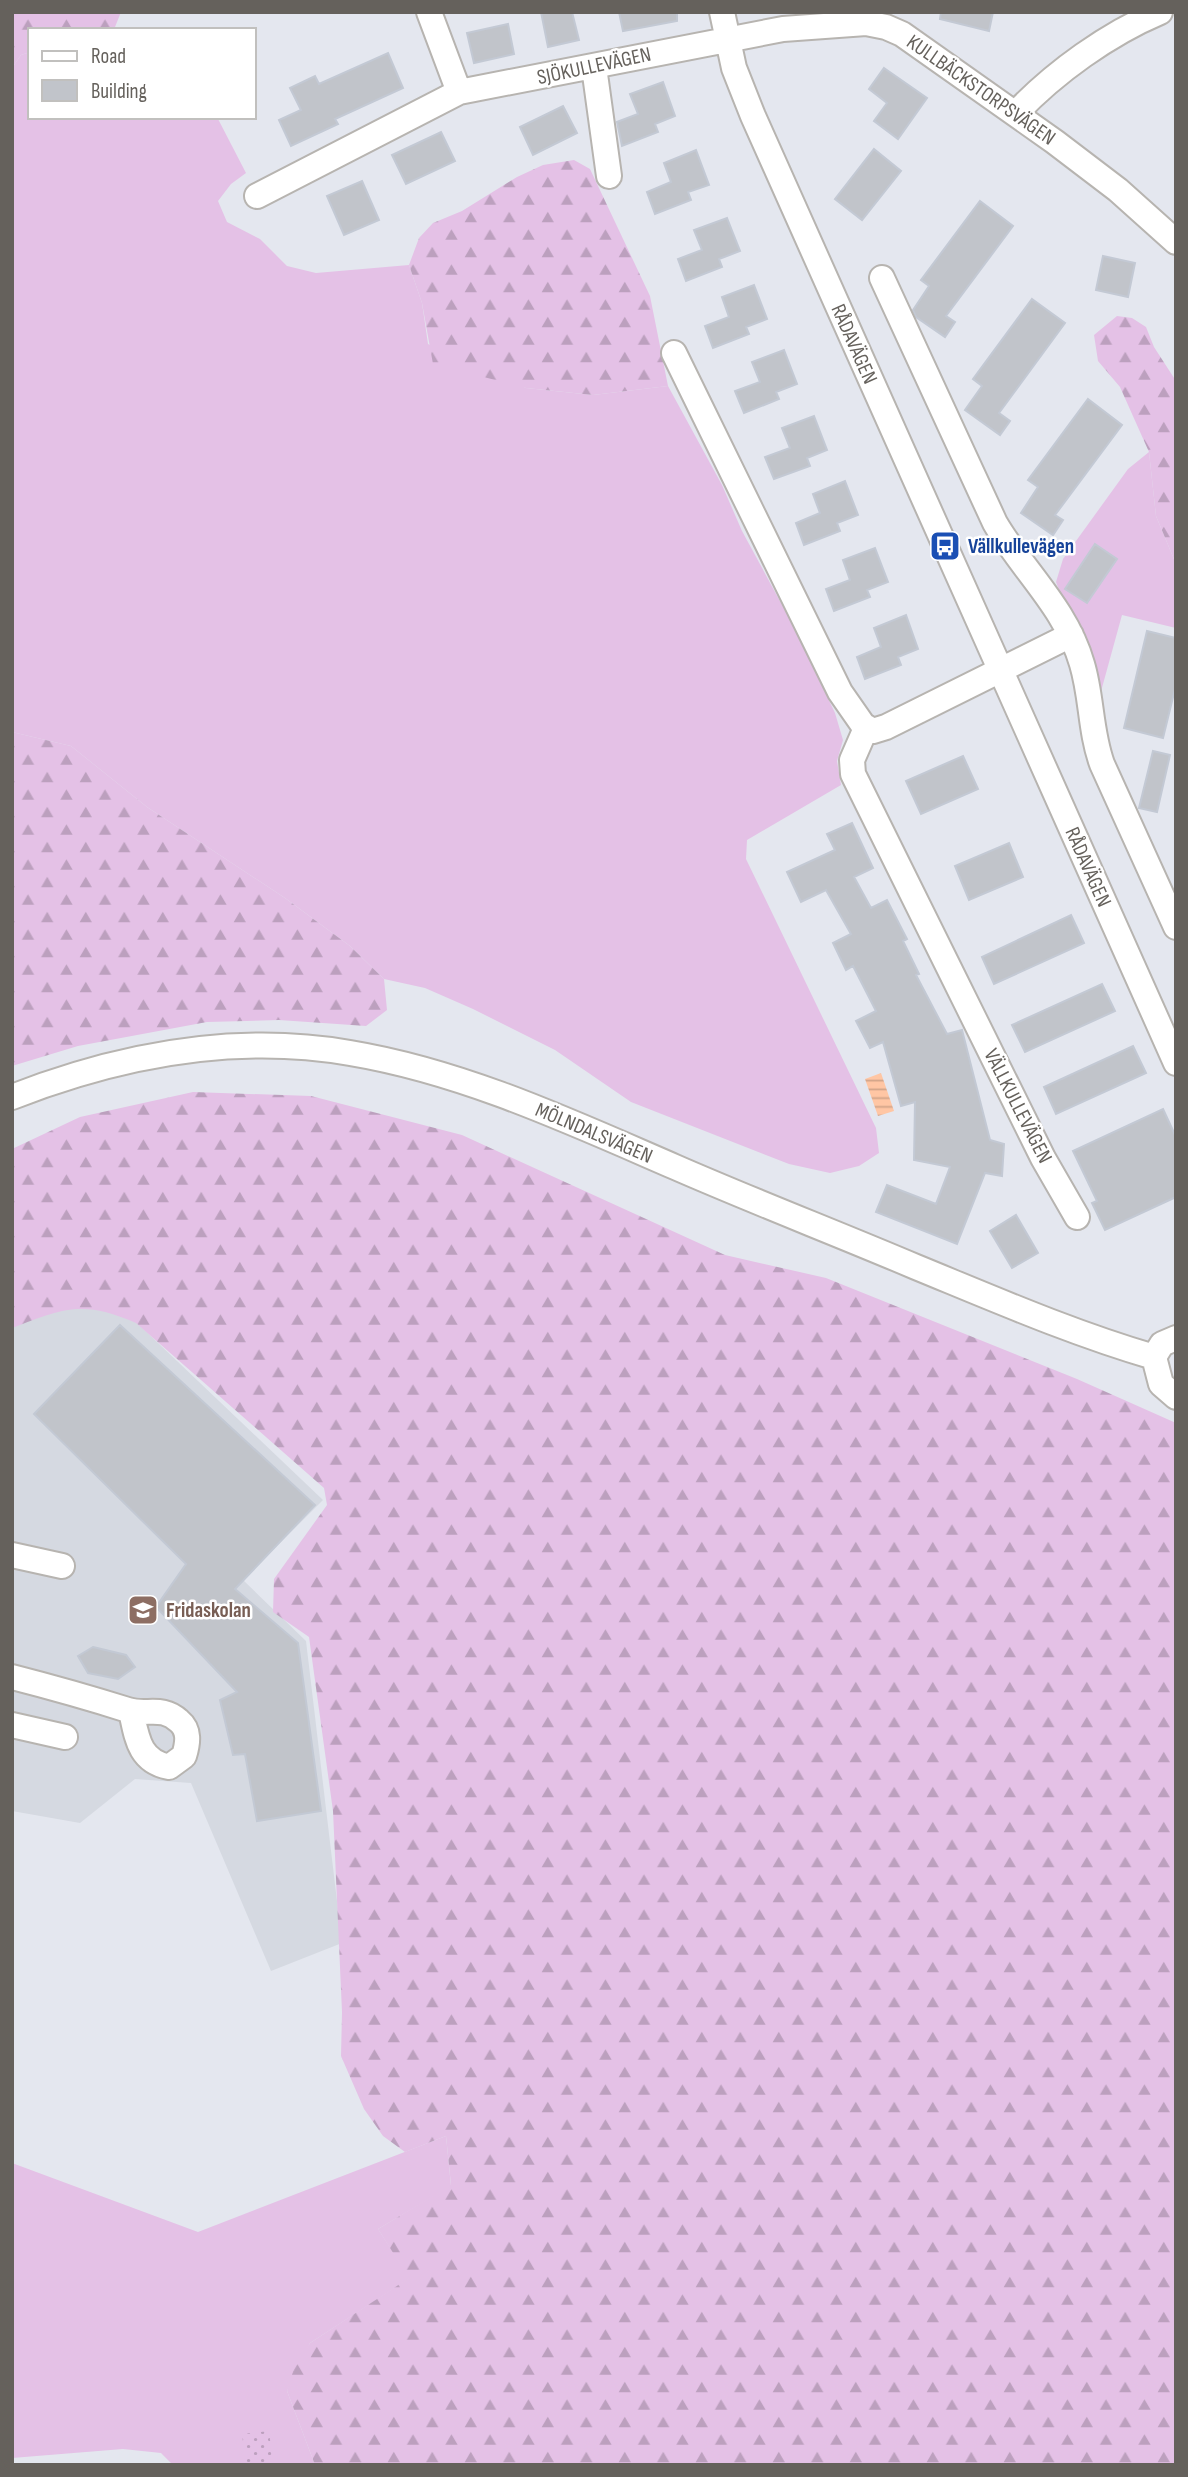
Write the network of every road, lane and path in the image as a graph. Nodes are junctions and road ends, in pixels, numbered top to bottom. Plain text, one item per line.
1 (429, 12) edge
2 (722, 12) edge
3 (1160, 12) edge
4 (889, 20) edge
5 (727, 38) junction
6 (594, 67) junction
7 (459, 92) junction
8 (1016, 113) junction
9 (609, 176) dead end
10 (257, 196) dead end
11 (1172, 231) edge
12 (882, 278) dead end
13 (674, 354) dead end
14 (1071, 635) junction
15 (1002, 669) junction
16 (866, 728) junction
17 (1176, 927) edge
18 (1176, 1063) edge
19 (12, 1097) edge
20 (1077, 1217) dead end
21 (1176, 1338) edge
22 (1154, 1357) junction
23 (1176, 1397) edge
24 (12, 1555) edge
25 (62, 1566) dead end
26 (12, 1677) edge
27 (131, 1711) dead end
28 (12, 1725) edge
29 (65, 1737) dead end

1 - 7 street
2 - 5 street, RÅDAVÄGEN
3 - 8 street
4 - 5 street, KULLBÄCKSTORPSVÄGEN
4 - 8 street, KULLBÄCKSTORPSVÄGEN
5 - 6 street, SJÖKULLEVÄGEN
5 - 15 street, RÅDAVÄGEN
6 - 7 street, SJÖKULLEVÄGEN
6 - 9 street
7 - 10 street, SJÖKULLEVÄGEN
8 - 11 street, KULLBÄCKSTORPSVÄGEN
12 - 14 street
13 - 16 street
14 - 15 street
14 - 17 street
15 - 16 street
15 - 18 street, RÅDAVÄGEN
16 - 20 street, VÄLLKULLEVÄGEN
19 - 22 street, MÖLNDALSVÄGEN
21 - 22 street
22 - 23 street
24 - 25 street
26 - 27 street
28 - 29 street

